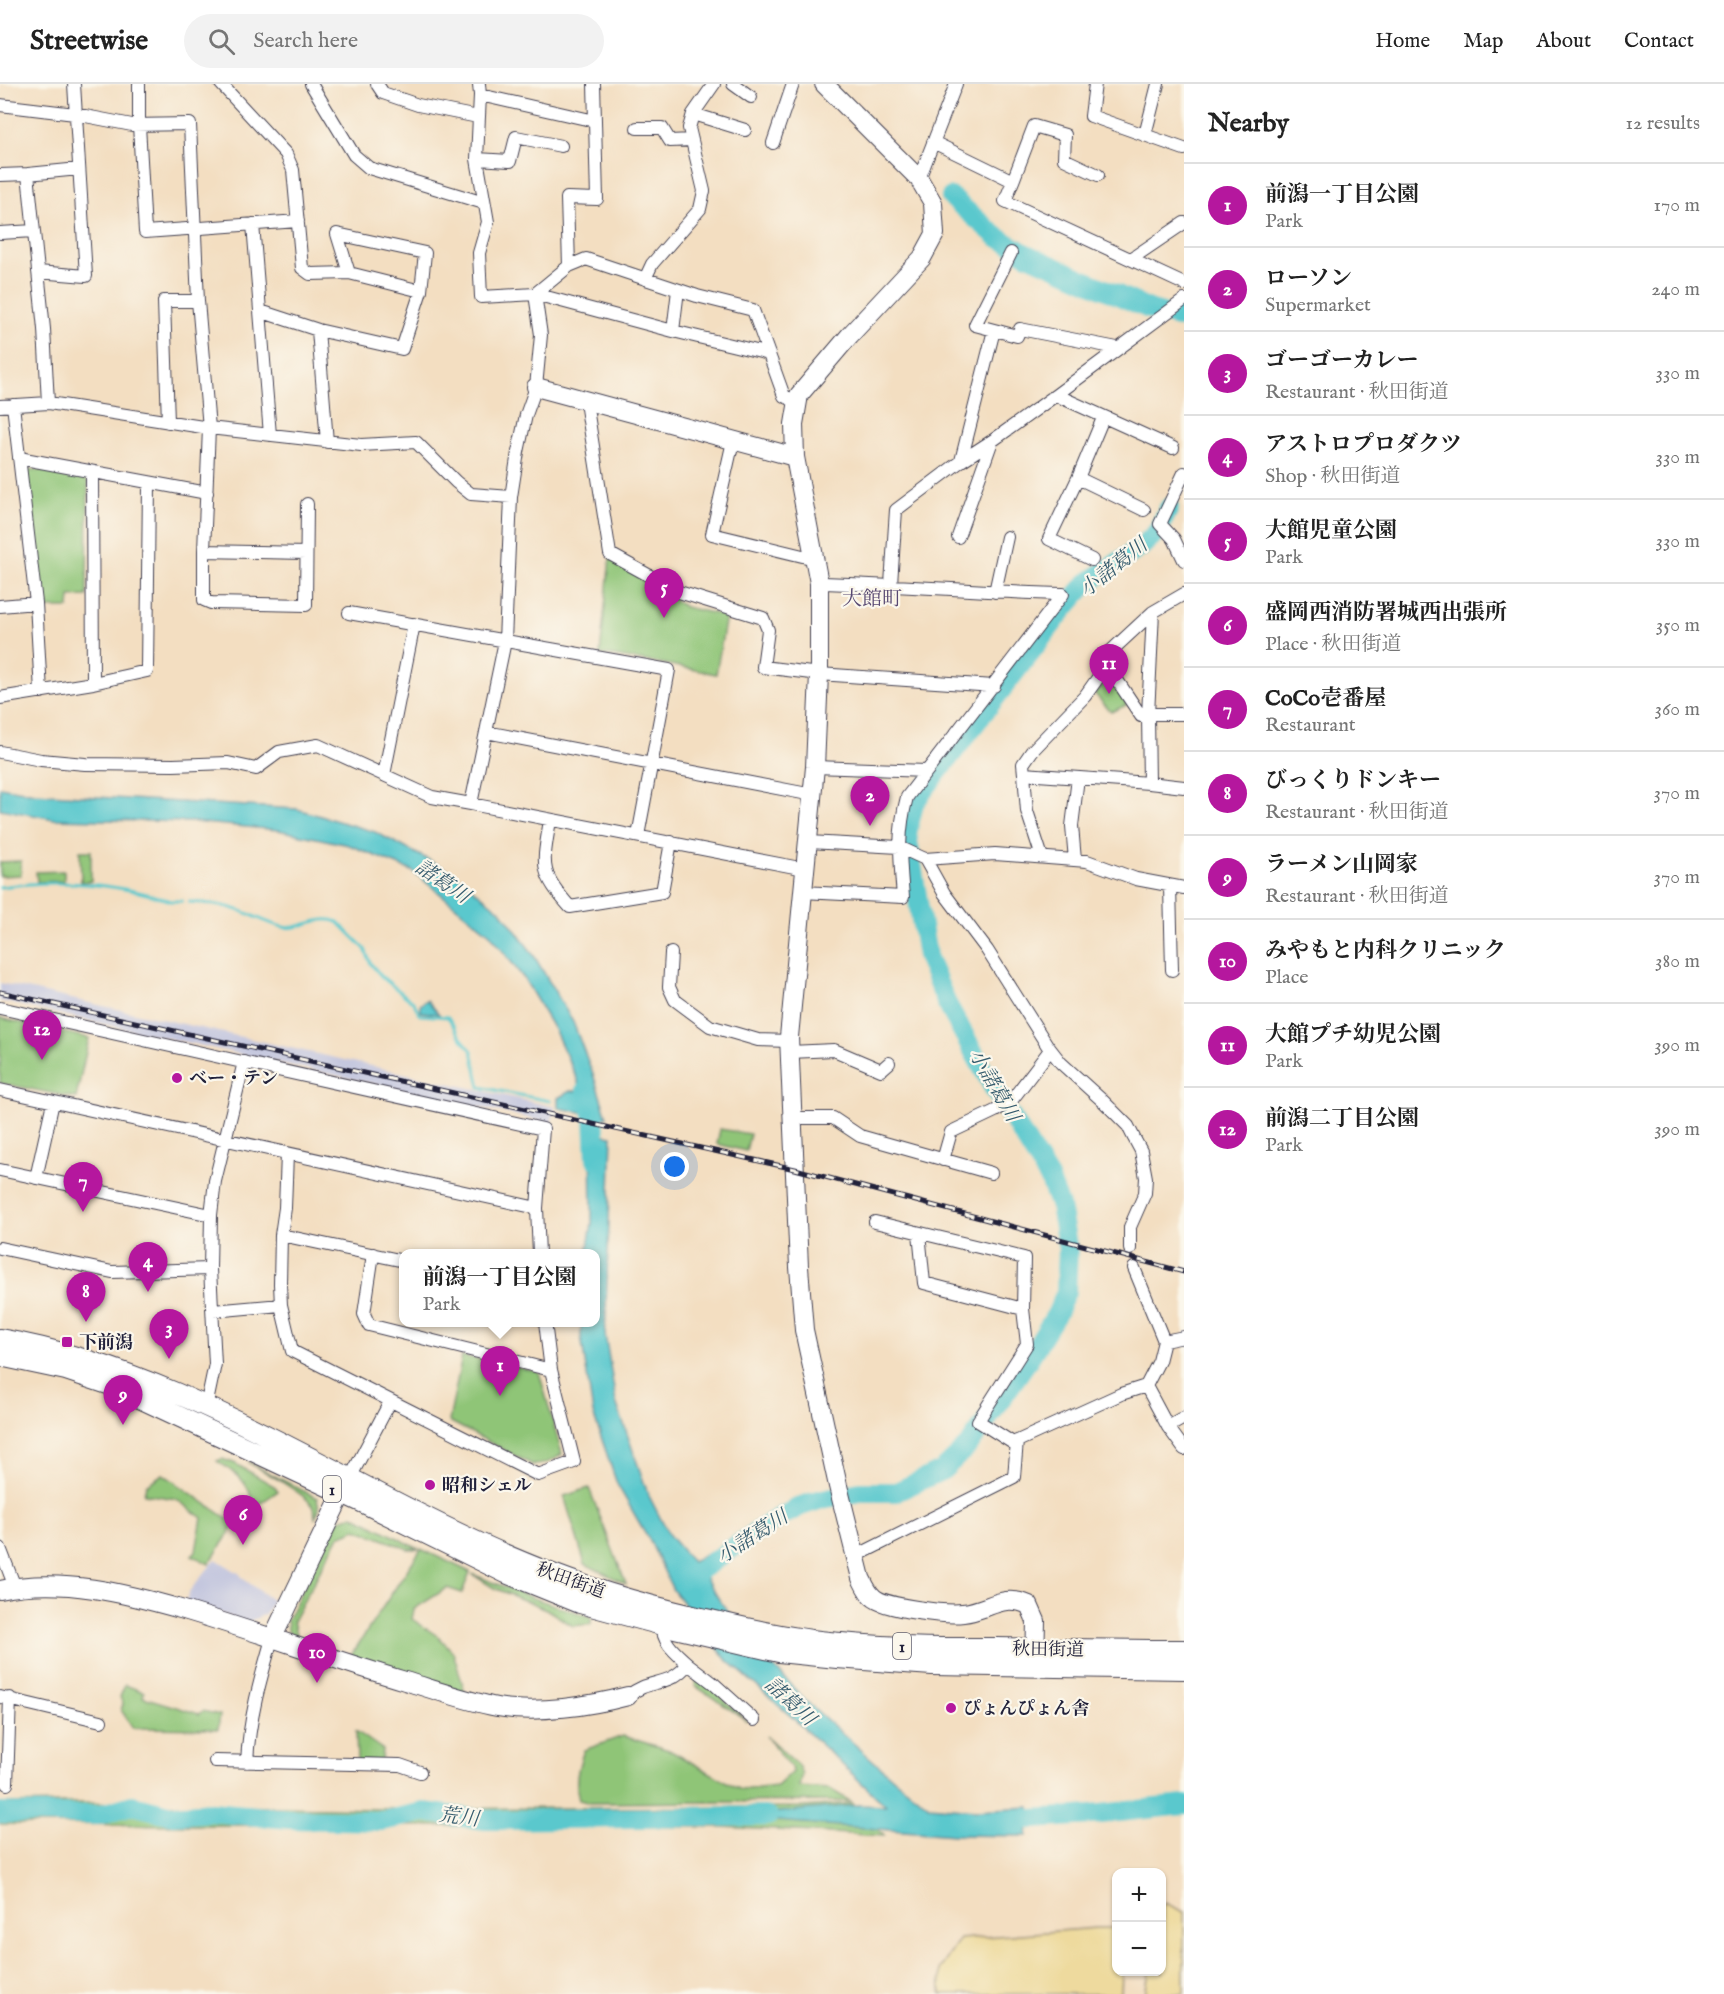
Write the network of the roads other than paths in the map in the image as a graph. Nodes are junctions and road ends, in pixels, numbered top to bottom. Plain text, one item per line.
1 (74, 84) edge
2 (140, 84) edge
3 (220, 84) edge
4 (311, 84) edge
5 (377, 84) edge
6 (594, 84) edge
7 (714, 84) edge
8 (733, 84) edge
9 (793, 84) edge
10 (824, 84) edge
11 (956, 84) edge
12 (1095, 84) edge
13 (1158, 84) edge
14 (479, 89) edge
15 (751, 97) dead end
16 (0, 105) edge
17 (75, 114) junction
18 (693, 114) junction
19 (478, 117) junction
20 (595, 122) junction
21 (139, 125) junction
22 (637, 128) dead end
23 (745, 130) dead end
24 (1145, 135) junction
25 (692, 140) junction
26 (933, 142) junction
27 (773, 143) dead end
28 (561, 146) dead end
29 (1184, 149) edge
30 (477, 159) junction
31 (79, 170) junction
32 (28, 174) junction
33 (1098, 175) dead end
34 (0, 176) edge
35 (919, 179) junction
36 (1013, 182) junction
37 (484, 203) junction
38 (298, 221) junction
39 (1184, 223) edge
40 (253, 224) junction
41 (195, 229) junction
42 (34, 231) junction
43 (0, 233) edge
44 (1011, 253) dead end
45 (1131, 259) junction
46 (569, 266) junction
47 (38, 272) junction
48 (349, 273) junction
49 (645, 279) junction
50 (1184, 284) edge
51 (678, 290) junction
52 (421, 291) junction
53 (535, 294) junction
54 (1184, 300) edge
55 (198, 301) junction
56 (260, 311) junction
57 (318, 330) junction
58 (994, 330) junction
59 (673, 331) junction
60 (1117, 348) junction
61 (769, 354) junction
62 (536, 387) junction
63 (1056, 395) junction
64 (586, 402) junction
65 (797, 402) junction
66 (48, 403) junction
67 (13, 405) junction
68 (0, 406) edge
69 (1102, 417) junction
70 (168, 422) junction
71 (209, 428) junction
72 (270, 435) junction
73 (734, 441) junction
74 (992, 441) junction
75 (327, 442) junction
76 (1173, 448) dead end
77 (795, 457) junction
78 (19, 458) junction
79 (961, 461) junction
80 (92, 472) junction
81 (1184, 473) edge
82 (1078, 478) junction
83 (149, 483) junction
84 (207, 493) junction
85 (511, 497) junction
86 (307, 504) dead end
87 (1144, 510) dead end
88 (958, 537) dead end
89 (1007, 537) dead end
90 (204, 551) junction
91 (306, 553) junction
92 (814, 559) junction
93 (1092, 560) dead end
94 (1184, 560) edge
95 (819, 583) junction
96 (891, 584) junction
97 (995, 592) junction
98 (1184, 594) edge
99 (36, 603) junction
100 (0, 606) edge
101 (1153, 612) junction
102 (350, 613) dead end
103 (414, 624) junction
104 (505, 641) junction
105 (1107, 665) junction
106 (819, 674) junction
107 (93, 683) junction
108 (994, 686) junction
109 (41, 692) junction
110 (0, 698) edge
111 (1184, 714) edge
112 (1148, 715) junction
113 (486, 732) junction
114 (0, 752) edge
115 (651, 763) junction
116 (815, 767) junction
117 (926, 771) junction
118 (1024, 774) junction
119 (384, 775) junction
120 (1078, 778) junction
121 (1149, 783) junction
122 (1184, 787) edge
123 (813, 795) junction
124 (471, 804) junction
125 (550, 820) junction
126 (638, 836) junction
127 (809, 842) junction
128 (671, 843) junction
129 (899, 847) junction
130 (1042, 857) junction
131 (925, 859) junction
132 (1075, 860) junction
133 (805, 869) junction
134 (1170, 886) junction
135 (1184, 888) edge
136 (802, 892) junction
137 (671, 953) dead end
138 (1172, 970) dead end
139 (0, 1008) edge
140 (790, 1046) junction
141 (1050, 1050) junction
142 (244, 1062) junction
143 (889, 1063) dead end
144 (0, 1090) edge
145 (53, 1102) junction
146 (792, 1118) junction
147 (225, 1141) junction
148 (287, 1154) junction
149 (943, 1160) junction
150 (0, 1170) edge
151 (991, 1173) dead end
152 (36, 1178) junction
153 (537, 1208) junction
154 (211, 1215) junction
155 (875, 1222) dead end
156 (919, 1233) junction
157 (281, 1235) junction
158 (0, 1248) edge
159 (539, 1249) edge
160 (1130, 1249) dead end
161 (372, 1254) junction
162 (399, 1260) edge
163 (1134, 1268) dead end
164 (210, 1269) junction
165 (281, 1305) junction
166 (1023, 1309) junction
167 (213, 1311) junction
168 (546, 1327) edge
169 (1184, 1337) edge
170 (0, 1339) edge
171 (1164, 1341) junction
172 (0, 1356) edge
173 (551, 1370) junction
174 (1146, 1386) junction
175 (390, 1402) junction
176 (206, 1407) junction
177 (1184, 1418) edge
178 (1168, 1427) junction
179 (1017, 1441) junction
180 (1184, 1449) edge
181 (346, 1486) junction
182 (0, 1548) edge
183 (856, 1556) junction
184 (8, 1589) edge
185 (662, 1617) junction
186 (272, 1639) junction
187 (1184, 1650) edge
188 (1036, 1658) junction
189 (688, 1664) junction
190 (1184, 1669) edge
191 (628, 1696) joint
192 (5, 1698) edge
193 (754, 1720) dead end
194 (101, 1721) dead end
195 (215, 1761) dead end
196 (247, 1762) junction
197 (420, 1772) dead end
198 (7, 1784) dead end

1 - 17 street
2 - 21 street
3 - 38 street
4 - 37 street
5 - 19 street
6 - 20 street
7 - 18 street
8 - 15 street
9 - 27 street
10 - 35 street
11 - 26 street
12 - 24 street
13 - 24 street
14 - 19 street
14 - 20 street
16 - 17 street
17 - 21 street
17 - 31 street
18 - 23 street
18 - 25 street
19 - 30 street
20 - 46 street
21 - 41 street
21 - 41 street
22 - 25 street
24 - 29 street
25 - 49 street
26 - 35 street
26 - 36 street
28 - 30 street
30 - 37 street
31 - 32 street
31 - 47 street
32 - 34 street
32 - 42 street
33 - 36 street
35 - 65 street
36 - 45 street
37 - 53 street
38 - 40 street
38 - 48 street
39 - 45 street
40 - 41 street
40 - 56 street
41 - 55 street
42 - 43 street
42 - 47 street
44 - 58 street
45 - 50 street
46 - 49 street
46 - 53 street
47 - 66 street
48 - 52 street
48 - 52 street
49 - 51 street
51 - 59 street
51 - 61 street
52 - 57 street
53 - 59 street
53 - 62 street
54 - 60 street
55 - 70 street
55 - 71 street
56 - 57 street
56 - 72 street
57 - 75 street
58 - 60 street
58 - 79 street
59 - 61 street
60 - 63 street
61 - 65 street
62 - 64 street
62 - 85 street
63 - 69 street
63 - 74 street
64 - 73 street
64 - 106 street
65 - 77 street
66 - 67 street
66 - 70 street
67 - 68 street
67 - 78 street
69 - 76 street
69 - 82 street
70 - 71 street
71 - 72 street
71 - 84 street
72 - 75 street
73 - 77 street
73 - 92 street
74 - 79 street
74 - 88 street
75 - 85 street
77 - 92 street
78 - 80 street
78 - 99 street
79 - 96 street
80 - 83 street
80 - 107 street
81 - 94 street
82 - 87 street
82 - 93 street
83 - 84 street
83 - 107 street
84 - 90 street
85 - 104 street
86 - 91 street
89 - 97 street
90 - 91 street
90 - 91 street
92 - 95 street
95 - 96 street
95 - 106 street
96 - 97 street
97 - 108 street
98 - 101 street
99 - 100 street
99 - 109 street
101 - 105 street
101 - 112 street
102 - 103 street
103 - 104 street
103 - 119 street
104 - 113 street
104 - 115 street
105 - 112 street
105 - 118 street
106 - 108 street
106 - 116 street
107 - 109 street
108 - 117 street
109 - 110 street
111 - 112 street
112 - 121 street
113 - 115 street
113 - 124 street
114 - 119 street
115 - 123 street
115 - 126 street
116 - 117 street
116 - 123 street
117 - 129 street
118 - 120 street
118 - 130 street
119 - 124 street
120 - 121 street
120 - 132 street
121 - 122 street
123 - 127 street
124 - 125 street
125 - 126 street
125 - 128 street
126 - 128 street
127 - 129 street
127 - 133 street
128 - 133 street
129 - 131 street
129 - 136 street
130 - 131 street
130 - 132 street
131 - 141 street
132 - 134 street
133 - 136 street
134 - 135 street
134 - 138 street
136 - 140 street
137 - 140 street
139 - 142 street
140 - 143 street
140 - 146 street
141 - 149 street
141 - 160 street
142 - 147 street
142 - 153 street
144 - 145 street
145 - 147 street
145 - 152 street
146 - 149 street
146 - 183 street
147 - 148 street
147 - 154 street
148 - 153 street
148 - 157 street
149 - 151 street
150 - 152 street
152 - 154 street
153 - 159 street
154 - 164 street
155 - 156 street
156 - 166 street
156 - 166 street
157 - 161 street
157 - 165 street
158 - 164 street
161 - 162 street
161 - 173 street
163 - 171 street
164 - 167 street
165 - 167 street
165 - 175 street
166 - 179 street
167 - 176 street
168 - 173 street
169 - 171 street
170 - 176 main road, 秋田街道 / 1
171 - 174 street
172 - 181 main road, 秋田街道 / 1
173 - 175 street
174 - 178 street
174 - 179 street
175 - 181 street
176 - 181 main road, 秋田街道 / 1
177 - 178 street
178 - 180 street
179 - 183 street
181 - 185 main road, 秋田街道 / 1
181 - 186 street
182 - 184 street
183 - 188 street
184 - 186 street
185 - 188 main road, 秋田街道 / 1
185 - 188 main road, 秋田街道 / 1
185 - 189 street
186 - 191 street
186 - 196 street
187 - 188 main road, 秋田街道 / 1
188 - 190 main road, 秋田街道 / 1
189 - 191 street
189 - 193 street
192 - 194 street
192 - 198 street
195 - 196 street
196 - 197 street

